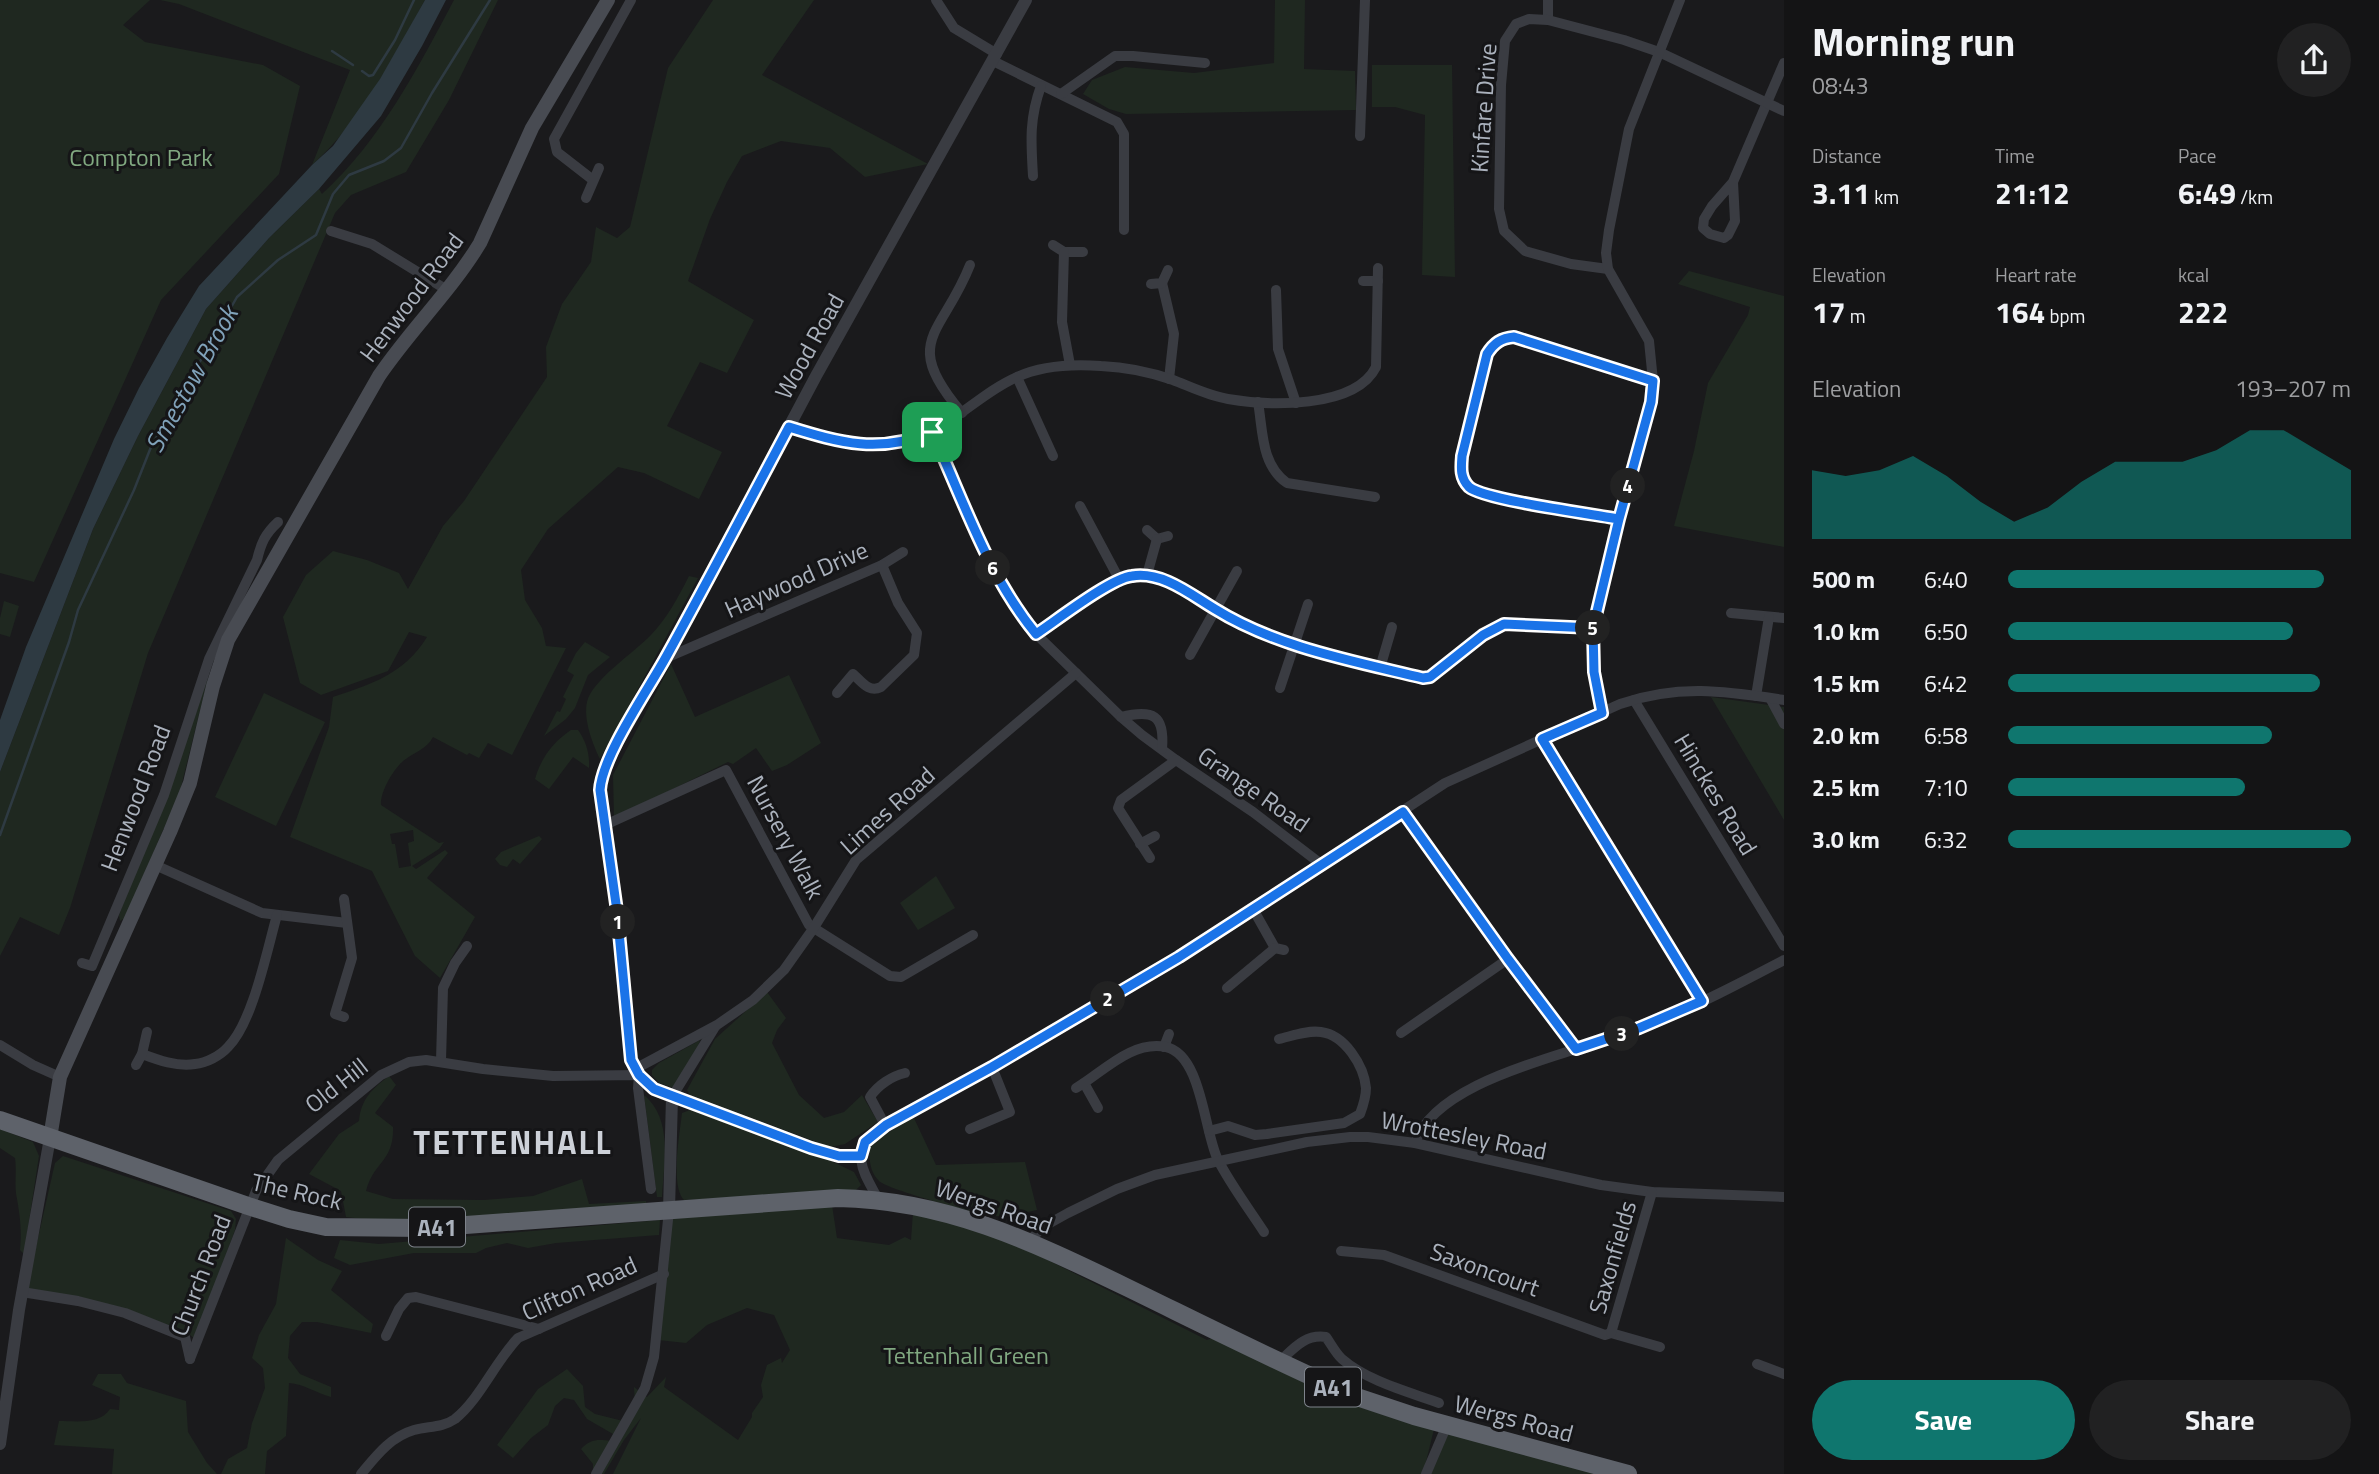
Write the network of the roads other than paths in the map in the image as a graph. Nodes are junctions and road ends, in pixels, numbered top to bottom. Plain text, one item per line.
1 (608, 0) edge
2 (631, 0) edge
3 (936, 0) edge
4 (1026, 0) edge
5 (1364, 0) edge
6 (1548, 0) edge
7 (1680, 0) edge
8 (1548, 20) junction
9 (1659, 52) junction
10 (995, 57) junction
11 (1205, 63) dead end
12 (1784, 63) edge
13 (1041, 86) junction
14 (1061, 94) junction
15 (1767, 103) junction
16 (1784, 111) edge
17 (1360, 136) dead end
18 (599, 169) dead end
19 (593, 180) junction
20 (1032, 180) dead end
21 (1733, 182) junction
22 (586, 198) dead end
23 (1110, 216) dead end
24 (1124, 217) junction
25 (1124, 230) dead end
26 (331, 231) dead end
27 (1053, 245) dead end
28 (1064, 252) junction
29 (1083, 253) dead end
30 (970, 265) dead end
31 (1378, 268) dead end
32 (1608, 269) junction
33 (1168, 270) dead end
34 (1363, 281) dead end
35 (1378, 281) junction
36 (447, 290) junction
37 (1272, 298) dead end
38 (1070, 365) junction
39 (1017, 377) junction
40 (1170, 379) junction
41 (1653, 381) junction
42 (1258, 402) junction
43 (1296, 403) junction
44 (962, 413) junction
45 (789, 427) junction
46 (932, 432) junction
47 (1053, 456) dead end
48 (1368, 492) dead end
49 (1080, 506) dead end
50 (1619, 519) junction
51 (278, 522) dead end
52 (1147, 530) dead end
53 (267, 533) junction
54 (281, 544) junction
55 (903, 552) dead end
56 (882, 565) junction
57 (1239, 570) dead end
58 (1147, 575) junction
59 (1119, 579) junction
60 (1308, 602) dead end
61 (1215, 610) junction
62 (1731, 613) dead end
63 (1769, 617) junction
64 (1784, 618) edge
65 (1392, 627) dead end
66 (1593, 628) junction
67 (1036, 634) junction
68 (1296, 644) junction
69 (1190, 655) dead end
70 (666, 658) junction
71 (1380, 668) junction
72 (1076, 673) junction
73 (1280, 688) dead end
74 (837, 693) dead end
75 (1756, 696) junction
76 (1770, 698) junction
77 (1633, 700) junction
78 (1784, 700) edge
79 (1602, 713) junction
80 (1121, 717) junction
81 (1784, 724) edge
82 (1542, 739) junction
83 (1162, 749) junction
84 (1176, 760) junction
85 (1403, 812) junction
86 (605, 825) junction
87 (1155, 836) dead end
88 (1140, 844) junction
89 (1150, 858) dead end
90 (1321, 864) junction
91 (155, 865) junction
92 (344, 898) dead end
93 (1253, 909) junction
94 (278, 915) junction
95 (347, 923) junction
96 (109, 926) junction
97 (813, 929) junction
98 (125, 933) junction
99 (973, 935) dead end
100 (467, 946) dead end
101 (1784, 946) edge
102 (1508, 959) junction
103 (1784, 960) edge
104 (82, 963) dead end
105 (1243, 995) dead end
106 (1702, 1001) junction
107 (344, 1017) dead end
108 (716, 1025) junction
109 (147, 1032) dead end
110 (1401, 1033) dead end
111 (1169, 1034) dead end
112 (1279, 1040) dead end
113 (0, 1045) edge
114 (1164, 1047) junction
115 (1576, 1049) junction
116 (142, 1054) junction
117 (441, 1061) junction
118 (136, 1065) dead end
119 (992, 1067) junction
120 (637, 1072) junction
121 (905, 1073) dead end
122 (60, 1077) junction
123 (672, 1097) junction
124 (1098, 1108) dead end
125 (0, 1120) edge
126 (886, 1125) junction
127 (970, 1129) dead end
128 (1209, 1131) junction
129 (50, 1138) junction
130 (1415, 1143) junction
131 (861, 1156) junction
132 (1219, 1162) junction
133 (651, 1189) dead end
134 (1652, 1192) junction
135 (1784, 1197) edge
136 (878, 1199) junction
137 (248, 1206) junction
138 (669, 1210) junction
139 (1264, 1233) dead end
140 (1030, 1241) junction
141 (1341, 1251) dead end
142 (664, 1274) junction
143 (22, 1292) junction
144 (539, 1329) junction
145 (1611, 1333) junction
146 (386, 1336) dead end
147 (1660, 1347) dead end
148 (7, 1352) edge
149 (1280, 1361) junction
150 (1757, 1363) dead end
151 (1782, 1373) edge
152 (1391, 1386) junction
153 (1439, 1403) dead end
154 (1387, 1409) junction
155 (1447, 1425) junction
156 (0, 1444) edge
157 (361, 1474) edge
158 (596, 1474) edge
159 (1426, 1474) edge
160 (1628, 1474) edge

1 - 36 main road, Henwood Road
2 - 19 street
3 - 10 street
4 - 10 street, Wood Road
5 - 17 street
6 - 8 street
7 - 9 street
8 - 9 street, Kinfare Drive
8 - 32 street, Kinfare Drive
9 - 15 street, Kinfare Drive
9 - 32 street
10 - 13 street
10 - 45 street, Wood Road
11 - 14 street
12 - 15 street
13 - 14 street
13 - 20 street
14 - 24 street
15 - 16 street, Kinfare Drive
15 - 21 street
18 - 19 street
19 - 22 street
21 - 21 street
23 - 24 street
24 - 25 street
26 - 36 street
27 - 28 street
28 - 29 street
28 - 38 street
30 - 44 street
31 - 35 street
32 - 41 street
33 - 40 street
34 - 35 street
35 - 43 street
36 - 54 main road, Henwood Road
37 - 43 street
38 - 39 street
38 - 40 street
39 - 44 street
39 - 47 street
40 - 42 street
41 - 50 street
41 - 50 street
42 - 43 street
42 - 48 street
44 - 46 street
45 - 46 street
45 - 70 street, Wood Road
46 - 67 street, Grange Road
49 - 59 street
50 - 66 street
51 - 53 street, Henwood Road
52 - 58 street
53 - 54 street
53 - 96 street, Henwood Road
54 - 91 main road, Henwood Road
55 - 56 street, Haywood Drive
56 - 70 street, Haywood Drive
56 - 74 street
57 - 61 street
58 - 59 street
58 - 61 street
59 - 67 street
60 - 68 street
61 - 68 street
61 - 69 street
62 - 63 street
63 - 64 street
63 - 75 street
65 - 71 street
66 - 71 street
66 - 79 street
67 - 72 street, Grange Road
68 - 71 street
68 - 73 street
70 - 86 street, Wood Road
72 - 80 street, Grange Road
72 - 97 street, Limes Road
75 - 76 street
75 - 77 street
76 - 78 street
76 - 81 street
77 - 79 street
77 - 101 street, Hinckes Road
79 - 82 street
80 - 83 street, Grange Road
80 - 83 street, Grange Road
82 - 85 street
82 - 106 street
83 - 84 street, Grange Road
84 - 88 street
84 - 90 street, Grange Road
85 - 90 street
85 - 102 street
86 - 97 street, Nursery Walk
86 - 120 street
87 - 88 street
88 - 89 street
90 - 93 street
91 - 94 street
91 - 98 main road, Henwood Road
92 - 95 street
93 - 105 street
93 - 119 street
94 - 95 street
94 - 116 street
95 - 107 street
96 - 98 street
96 - 104 street, Henwood Road
97 - 99 street
97 - 108 street, Limes Road
98 - 122 main road, Henwood Road
100 - 117 street
102 - 110 street
102 - 115 street
103 - 106 street
106 - 115 street
108 - 120 street, Limes Road
108 - 123 street, Limes Road
109 - 116 street
111 - 114 street
112 - 128 street
113 - 122 street
114 - 124 street
114 - 128 street
115 - 130 street
116 - 118 street
117 - 120 street, Old Hill
117 - 137 street, Old Hill
119 - 126 street
119 - 127 street
120 - 123 street
120 - 133 street
121 - 126 street
122 - 129 main road, Henwood Road
123 - 131 street
123 - 138 street
125 - 129 highway, A41
126 - 131 street
128 - 132 street
129 - 137 highway, The Rock / A41
129 - 143 street
130 - 132 street, Wrottesley Road
130 - 134 street, Wrottesley Road
131 - 136 street
132 - 139 street
132 - 140 street, Wrottesley Road
134 - 135 street, Wrottesley Road
134 - 145 street, Saxonfields
136 - 138 highway, Wergs Road / A41
136 - 140 highway, Wergs Road / A41
137 - 138 highway, The Rock / A41
137 - 143 street, Church Road
138 - 142 street
140 - 149 highway, Wergs Road / A41
141 - 145 street, Saxoncourt
142 - 144 street, Clifton Road
142 - 158 street
143 - 148 street
144 - 146 street
144 - 157 street, Clifton Road
145 - 147 street, Saxoncourt
148 - 156 street
149 - 152 street, Wergs Road
149 - 154 highway, Wergs Road / A41
150 - 151 street
152 - 153 street, Wergs Road
152 - 154 street
154 - 155 highway, Wergs Road / A41
155 - 159 street
155 - 160 highway, Wergs Road / A41

